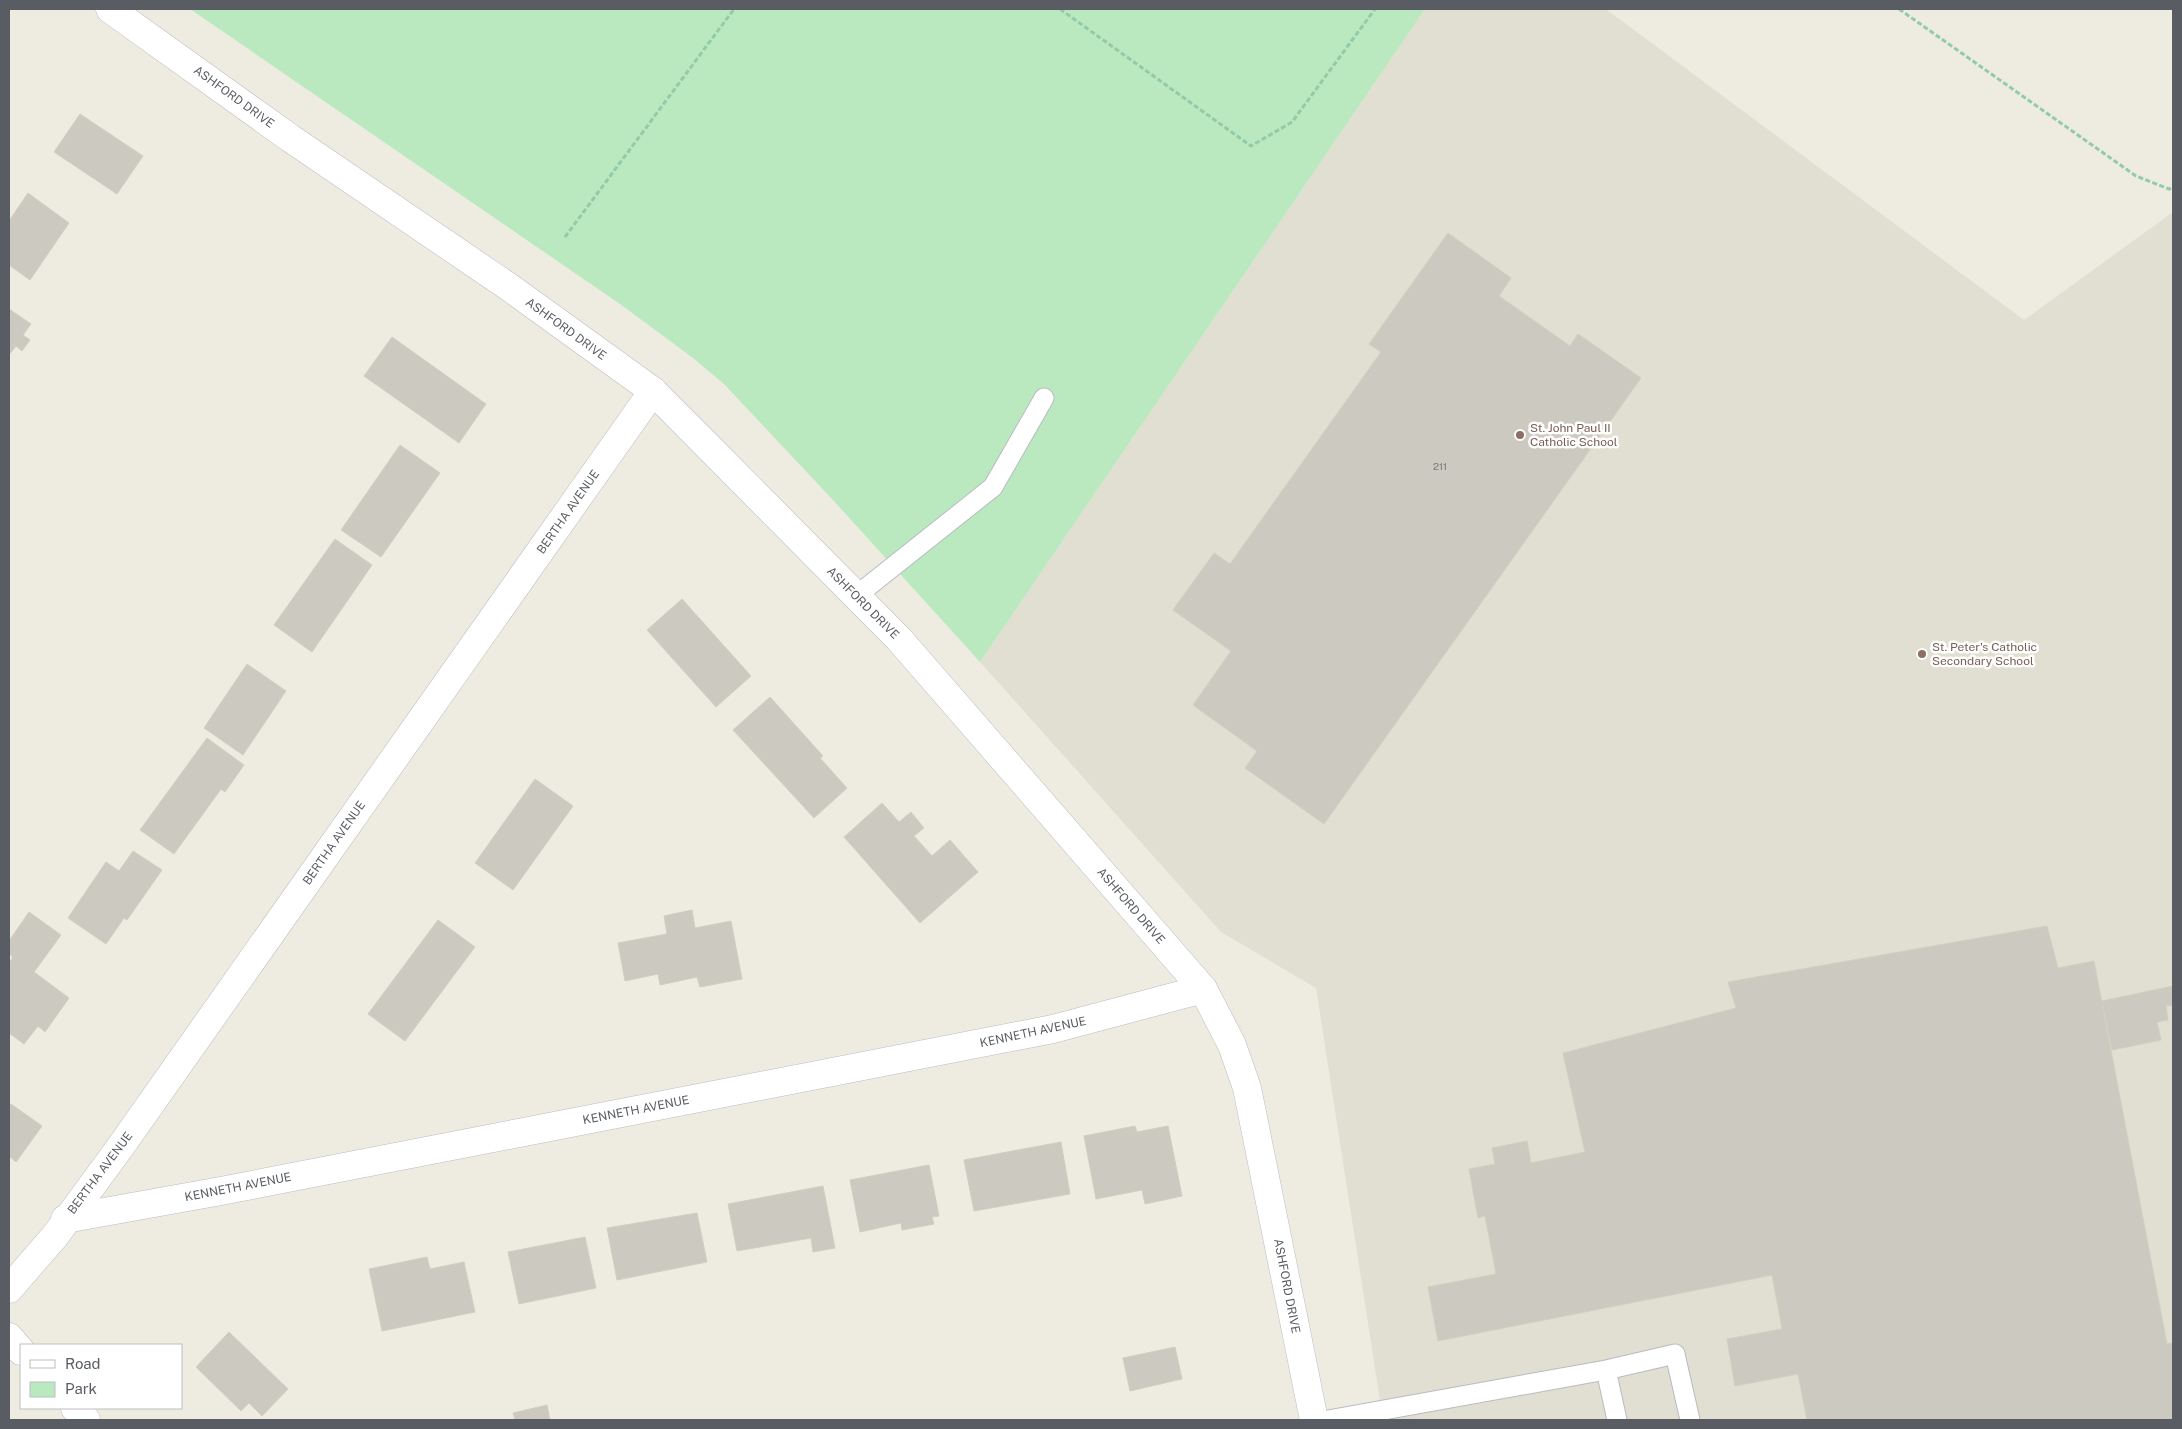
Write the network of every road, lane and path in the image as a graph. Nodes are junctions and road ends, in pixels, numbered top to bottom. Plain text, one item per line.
1 (110, 9) edge
2 (734, 9) edge
3 (1060, 9) edge
4 (1375, 9) edge
5 (1899, 9) edge
6 (2173, 188) edge
7 (565, 238) dead end
8 (653, 391) junction
9 (1044, 398) dead end
10 (856, 596) junction
11 (1203, 990) junction
12 (65, 1218) junction
13 (9, 1289) edge
14 (9, 1337) edge
15 (20, 1350) edge
16 (1606, 1370) junction
17 (75, 1409) edge
18 (86, 1420) edge
19 (1314, 1420) edge
20 (1328, 1420) edge
21 (1616, 1420) edge
22 (1690, 1420) edge

1 - 8 street, ASHFORD DRIVE
2 - 7 path
3 - 4 path
5 - 6 path
8 - 10 street, ASHFORD DRIVE
8 - 12 street, BERTHA AVENUE
9 - 10 lane
10 - 11 street, ASHFORD DRIVE
11 - 12 street, KENNETH AVENUE
11 - 19 street, ASHFORD DRIVE
12 - 13 street, BERTHA AVENUE
14 - 15 street
16 - 20 lane
16 - 21 lane
16 - 22 lane
17 - 18 street

